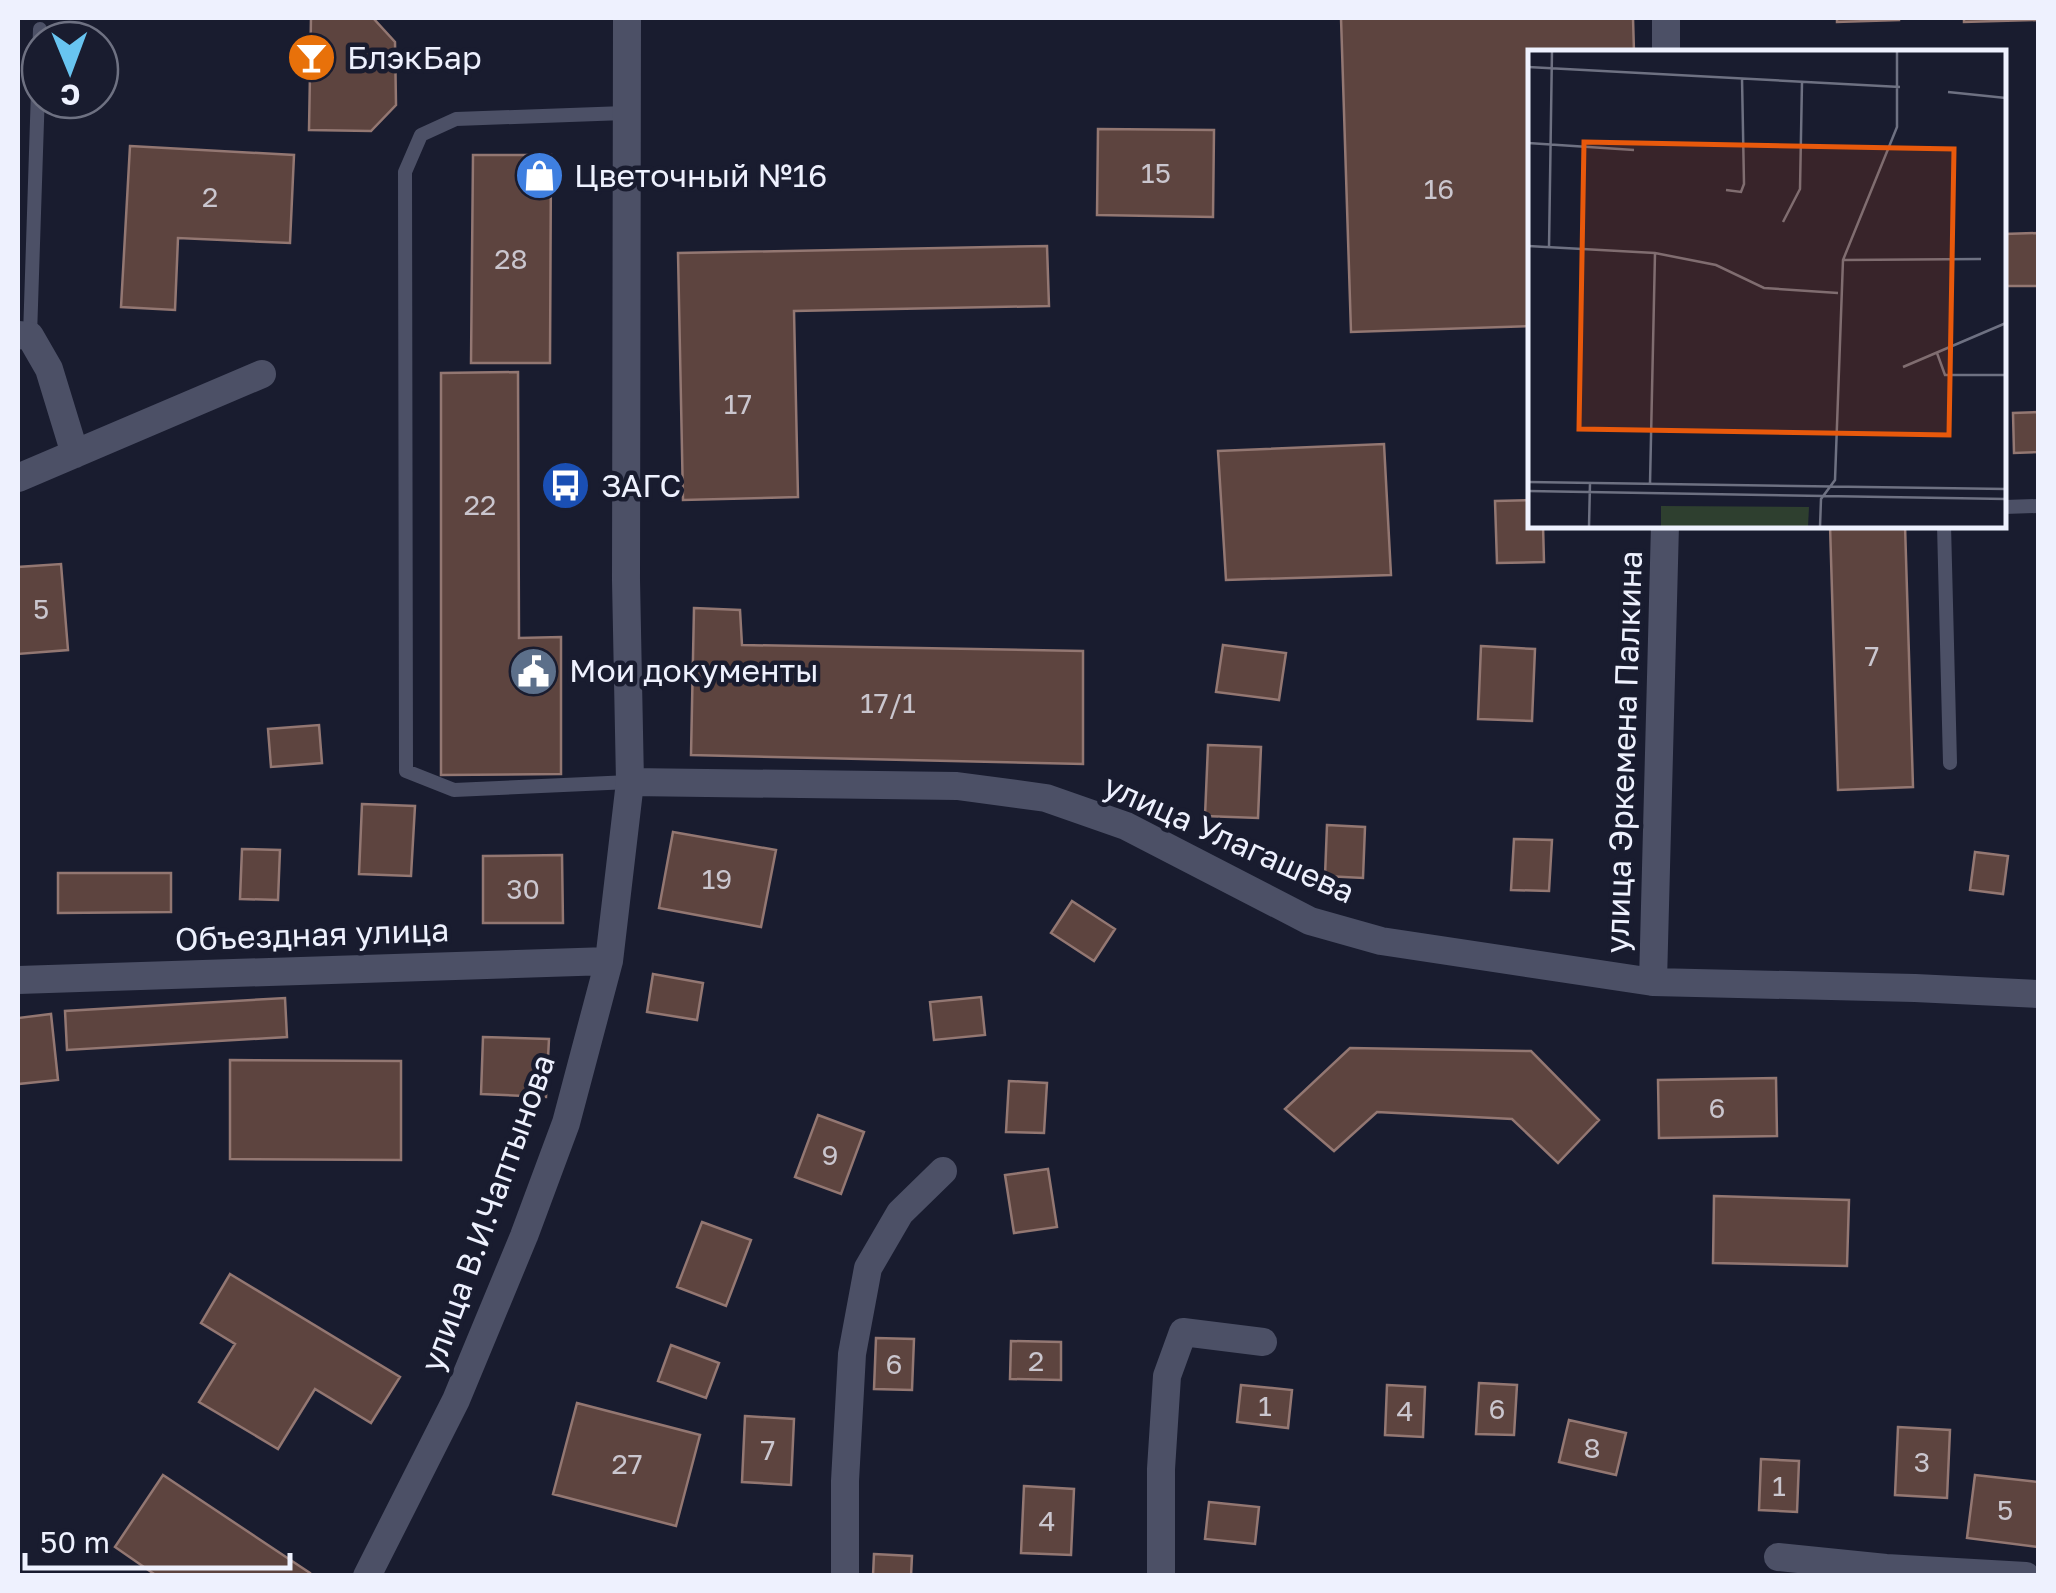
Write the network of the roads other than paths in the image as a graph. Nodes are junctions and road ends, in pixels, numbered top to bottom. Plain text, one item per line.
1 (627, 18) edge
2 (1666, 18) edge
3 (1666, 50) edge
4 (626, 113) junction
5 (35, 120) edge
6 (24, 336) edge
7 (262, 374) dead end
8 (75, 454) junction
9 (18, 478) edge
10 (2038, 506) edge
11 (2006, 507) edge
12 (1665, 528) edge
13 (1944, 528) edge
14 (1950, 763) dead end
15 (630, 782) junction
16 (609, 962) junction
17 (18, 980) edge
18 (1653, 982) junction
19 (2038, 994) edge
20 (943, 1171) dead end
21 (1263, 1342) dead end
22 (1778, 1556) dead end
23 (368, 1576) edge
24 (845, 1576) edge
25 (1162, 1576) edge
26 (2026, 1576) edge

1 - 4 street, улица В.И.Чаптынова
2 - 3 street
4 - 15 street, улица В.И.Чаптынова
4 - 15 lane
5 - 6 lane
6 - 8 street
7 - 8 street
8 - 9 street
10 - 11 lane
12 - 18 street, улица Эркемена Палкина
13 - 14 lane
15 - 16 street, улица В.И.Чаптынова
15 - 18 street, улица Улагашева
16 - 17 street, Объездная улица
16 - 23 street, улица В.И.Чаптынова
18 - 19 street, улица Улагашева
20 - 24 street
21 - 25 street
22 - 26 street

